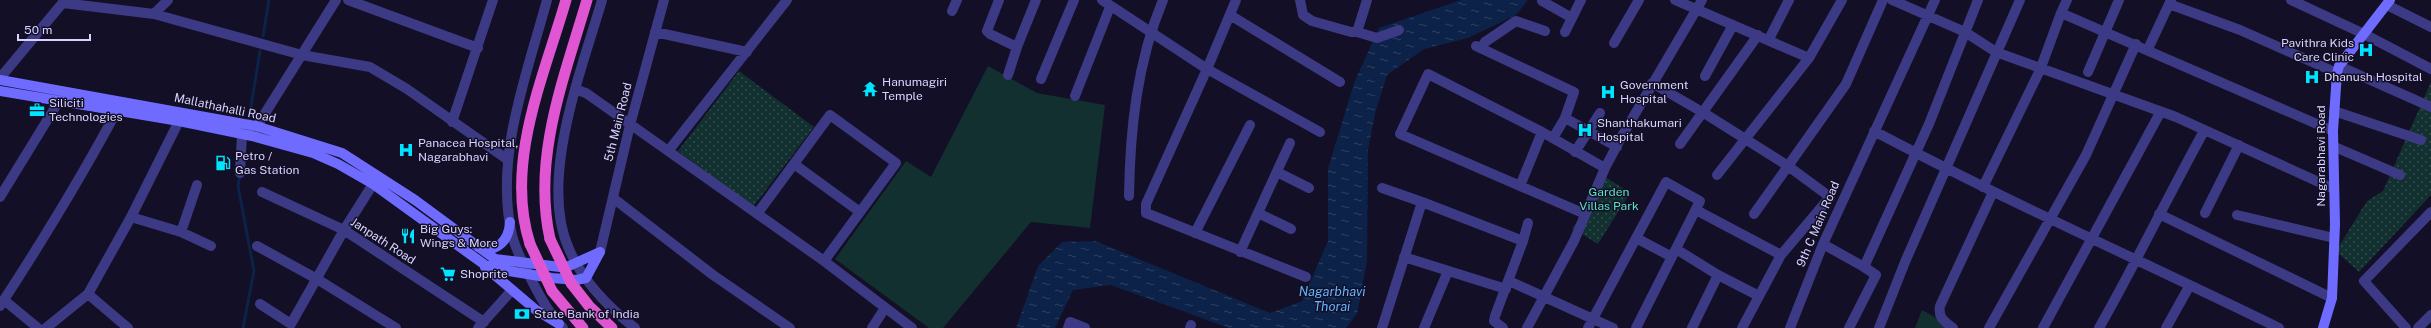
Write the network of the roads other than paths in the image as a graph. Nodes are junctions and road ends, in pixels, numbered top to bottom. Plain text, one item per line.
1 (168, 0) edge
2 (336, 0) edge
3 (348, 0) edge
4 (493, 0) edge
5 (547, 0) edge
6 (566, 0) edge
7 (587, 0) edge
8 (602, 0) edge
9 (664, 0) edge
10 (787, 0) edge
11 (957, 0) edge
12 (999, 0) edge
13 (1036, 0) edge
14 (1074, 0) edge
15 (1163, 0) edge
16 (1236, 0) edge
17 (1300, 0) edge
18 (1367, 0) edge
19 (1581, 0) edge
20 (1639, 0) edge
21 (1675, 0) edge
22 (1702, 0) edge
23 (1789, 0) edge
24 (1842, 0) edge
25 (1883, 0) edge
26 (1892, 0) edge
27 (1934, 0) edge
28 (1978, 0) edge
29 (2020, 0) edge
30 (2067, 0) edge
31 (2119, 0) edge
32 (2291, 0) edge
33 (1542, 1) edge
34 (64, 2) edge
35 (2170, 2) edge
36 (1106, 3) edge
37 (2389, 3) edge
38 (952, 11) dead end
39 (1697, 11) junction
40 (2061, 13) junction
41 (154, 14) junction
42 (1230, 15) junction
43 (1927, 15) junction
44 (1572, 18) junction
45 (1733, 25) junction
46 (2431, 27) edge
47 (1398, 30) dead end
48 (1545, 31) dead end
49 (656, 32) junction
50 (1150, 32) junction
51 (1357, 32) junction
52 (1565, 32) dead end
53 (1965, 32) junction
54 (2105, 32) junction
55 (2364, 34) junction
56 (1758, 35) junction
57 (1769, 39) junction
58 (1614, 43) dead end
59 (2136, 44) junction
60 (1016, 47) junction
61 (478, 48) junction
62 (2148, 49) junction
63 (747, 52) junction
64 (1996, 52) junction
65 (302, 55) junction
66 (1809, 58) junction
67 (1207, 69) junction
68 (2338, 69) junction
69 (2431, 69) edge
70 (2040, 70) junction
71 (2088, 72) dead end
72 (1008, 75) dead end
73 (1705, 76) dead end
74 (0, 79) edge
75 (1041, 79) dead end
76 (1340, 82) dead end
77 (1652, 84) junction
78 (577, 90) junction
79 (0, 91) edge
80 (1075, 96) dead end
81 (2113, 96) junction
82 (59, 101) junction
83 (120, 105) junction
84 (2431, 107) edge
85 (1701, 111) junction
86 (2334, 111) junction
87 (1600, 112) dead end
88 (2160, 113) junction
89 (1565, 118) junction
90 (179, 121) junction
91 (452, 122) junction
92 (630, 125) junction
93 (1250, 125) dead end
94 (256, 126) junction
95 (1589, 131) junction
96 (1874, 131) junction
97 (2204, 131) junction
98 (2333, 131) junction
99 (1320, 132) dead end
100 (1542, 132) junction
101 (247, 135) junction
102 (1553, 138) junction
103 (1745, 140) junction
104 (2421, 140) dead end
105 (1290, 143) dead end
106 (1680, 144) dead end
107 (2239, 145) junction
108 (1617, 147) junction
109 (2334, 147) junction
110 (669, 150) junction
111 (1575, 152) junction
112 (1916, 153) junction
113 (508, 160) junction
114 (794, 164) junction
115 (1788, 166) junction
116 (1947, 167) junction
117 (1605, 168) junction
118 (1277, 172) junction
119 (240, 173) dead end
120 (1717, 175) dead end
121 (2400, 175) dead end
122 (373, 184) junction
123 (197, 185) dead end
124 (1520, 186) junction
125 (1983, 187) junction
126 (1309, 188) dead end
127 (1382, 188) dead end
128 (2334, 188) junction
129 (262, 192) dead end
130 (1993, 192) junction
131 (1129, 196) dead end
132 (0, 197) edge
133 (1830, 197) junction
134 (613, 198) junction
135 (1843, 199) junction
136 (1422, 202) junction
137 (1696, 210) junction
138 (860, 212) junction
139 (2431, 212) edge
140 (1258, 213) junction
141 (2205, 213) dead end
142 (757, 214) junction
143 (1585, 214) junction
144 (1754, 214) dead end
145 (2159, 214) junction
146 (2237, 215) dead end
147 (131, 217) junction
148 (2050, 220) junction
149 (510, 222) junction
150 (1528, 223) dead end
151 (1291, 229) dead end
152 (344, 230) junction
153 (181, 232) junction
154 (1195, 233) junction
155 (1636, 238) junction
156 (2334, 238) junction
157 (2093, 239) junction
158 (1522, 241) junction
159 (1823, 244) junction
160 (474, 245) junction
161 (211, 246) dead end
162 (258, 246) dead end
163 (600, 252) junction
164 (1240, 252) junction
165 (1674, 253) junction
166 (1781, 255) junction
167 (1404, 256) junction
168 (476, 260) junction
169 (2138, 260) junction
170 (824, 261) junction
171 (524, 263) junction
172 (576, 263) junction
173 (1864, 267) junction
174 (1448, 271) junction
175 (528, 274) junction
176 (1718, 275) junction
177 (586, 278) junction
178 (1306, 278) dead end
179 (317, 279) junction
180 (1508, 285) junction
181 (2190, 285) junction
182 (512, 290) junction
183 (88, 294) junction
184 (1759, 296) junction
185 (1544, 297) junction
186 (2332, 298) junction
187 (2, 303) edge
188 (260, 304) dead end
189 (885, 308) junction
190 (2431, 314) edge
191 (1591, 323) edge
192 (481, 325) edge
193 (292, 327) edge
194 (560, 327) edge
195 (1386, 327) edge
196 (38, 328) edge
197 (46, 328) edge
198 (128, 328) edge
199 (396, 328) edge
200 (583, 328) edge
201 (612, 328) edge
202 (634, 328) edge
203 (790, 328) edge
204 (872, 328) edge
205 (912, 328) edge
206 (1068, 328) edge
207 (1085, 328) edge
208 (1424, 328) edge
209 (1503, 328) edge
210 (1527, 328) edge
211 (1613, 328) edge
212 (1636, 328) edge
213 (1692, 328) edge
214 (1742, 328) edge
215 (1790, 328) edge
216 (1849, 328) edge
217 (1879, 328) edge
218 (1953, 328) edge
219 (1989, 328) edge
220 (2043, 328) edge
221 (2099, 328) edge
222 (2166, 328) edge
223 (2279, 328) edge
224 (2324, 328) edge
225 (2406, 328) edge
226 (2418, 328) edge

1 - 41 street
2 - 65 street
3 - 61 street
4 - 61 street
5 - 113 street
6 - 200 highway, bridge
7 - 201 highway, bridge
8 - 78 street
9 - 49 street, 5th Main Road
10 - 63 street
11 - 38 street
12 - 60 street
13 - 60 street
14 - 75 street
15 - 50 street
16 - 42 street
17 - 51 street
18 - 51 street
19 - 44 street
20 - 58 street
21 - 39 street
22 - 39 street
23 - 57 street
24 - 66 street
25 - 115 street
26 - 43 street
27 - 43 street, 9th C Main Road
28 - 53 street
29 - 64 street
30 - 40 street
31 - 54 street
32 - 55 street
33 - 44 street
34 - 41 street
34 - 74 street
35 - 62 street
35 - 68 street
36 - 50 street
36 - 80 street
37 - 46 street
37 - 55 main road
39 - 45 street
39 - 77 street
40 - 54 street
40 - 70 street
41 - 65 street
42 - 67 street
42 - 76 street
43 - 53 street
43 - 96 street, 9th C Main Road
44 - 52 street
45 - 56 street
45 - 73 street
47 - 51 street
48 - 89 street
49 - 63 street
49 - 92 street, 5th Main Road
50 - 67 street
50 - 131 street
53 - 64 street
53 - 112 street
54 - 59 street
54 - 71 street
55 - 68 main road
55 - 69 street
56 - 57 street
56 - 85 street
57 - 66 street
59 - 62 street
59 - 81 street
60 - 72 street
61 - 91 street
62 - 98 street
63 - 110 street
64 - 70 street
64 - 116 street
65 - 91 street
65 - 94 street
66 - 103 street
67 - 99 street
67 - 154 street
68 - 84 street
68 - 86 main road, Nagarabhavi Road
70 - 81 street
70 - 125 street
74 - 83 main road, Mallathahalli Road
77 - 85 street
77 - 108 street
78 - 92 street
78 - 172 street
79 - 82 main road, Mallathahalli Road
81 - 88 street
81 - 148 street
82 - 83 main road, Mallathahalli Road
82 - 132 street
83 - 90 main road, Mallathahalli Road
83 - 94 main road, Mallathahalli Road
83 - 187 street
85 - 103 street
85 - 106 street
86 - 98 main road, Nagarabhavi Road
86 - 104 street
87 - 95 street
88 - 97 street
88 - 157 street
89 - 95 street
89 - 102 street
90 - 101 main road, Mallathahalli Road
90 - 147 street
91 - 113 street
92 - 110 street
92 - 134 street, 5th Main Road
93 - 154 street
94 - 101 street
94 - 160 main road, Mallathahalli Road
95 - 108 street
95 - 111 street
96 - 112 street
96 - 135 street, 9th C Main Road
97 - 107 street
97 - 145 street
98 - 109 main road, Nagarabhavi Road
100 - 102 street
100 - 124 street
100 - 124 street
101 - 119 street
101 - 122 main road, Mallathahalli Road
102 - 111 street
103 - 115 street
103 - 120 street
105 - 118 street
107 - 128 street
107 - 141 street
108 - 117 street
109 - 121 street
109 - 128 main road, Nagarabhavi Road
110 - 142 street
111 - 117 street
112 - 116 street
112 - 173 street
113 - 149 street
114 - 138 street
114 - 138 street
114 - 142 street
115 - 133 street
115 - 144 street
116 - 125 street
116 - 217 street
117 - 143 street
118 - 126 street
118 - 140 street
122 - 152 street
122 - 168 main road, Mallathahalli Road
123 - 153 street
124 - 143 street
125 - 130 street
127 - 136 street
128 - 156 main road, Nagarabhavi Road
129 - 152 street, Janpath Road
130 - 148 street
130 - 218 street
133 - 135 street
133 - 166 street
134 - 163 street, 5th Main Road
134 - 203 street
135 - 159 street, 9th C Main Road
136 - 158 street
136 - 167 street
137 - 155 street
137 - 165 street
137 - 166 street
138 - 170 street
139 - 225 street
140 - 151 street
140 - 164 street
142 - 170 street
143 - 185 street
145 - 169 street
145 - 186 street
146 - 156 street
147 - 153 street
147 - 183 street
148 - 157 street
148 - 219 street
149 - 160 main road
149 - 171 street
150 - 158 street
152 - 179 street
152 - 192 street, Janpath Road
153 - 161 street
154 - 164 street
155 - 165 street
155 - 191 street
156 - 186 main road, Nagarabhavi Road
157 - 169 street
157 - 220 street
158 - 180 street
159 - 173 street
159 - 215 street, 9th C Main Road
160 - 171 main road, Mallathahalli Road
162 - 179 street
163 - 172 main road, Mallathahalli Road
163 - 177 main road
164 - 178 street
165 - 176 street
165 - 212 street
166 - 184 street
167 - 174 street
167 - 195 street
168 - 175 main road, Mallathahalli Road
168 - 182 main road
169 - 181 street
169 - 221 street
170 - 189 street
171 - 172 main road, Mallathahalli Road
171 - 175 street
172 - 177 street
173 - 216 street
174 - 180 street
174 - 208 street
175 - 177 main road, Mallathahalli Road
175 - 194 street
176 - 184 street
176 - 213 street
177 - 202 street
179 - 193 street
179 - 199 street
180 - 185 street
180 - 209 street
181 - 222 street
181 - 223 street
182 - 192 street
182 - 194 main road
183 - 197 street
183 - 198 street
184 - 214 street
185 - 191 street
185 - 210 street
186 - 224 main road, Nagarabhavi Road
187 - 196 street
188 - 193 street
189 - 204 street
189 - 205 street
190 - 226 street
191 - 211 street
206 - 207 street

